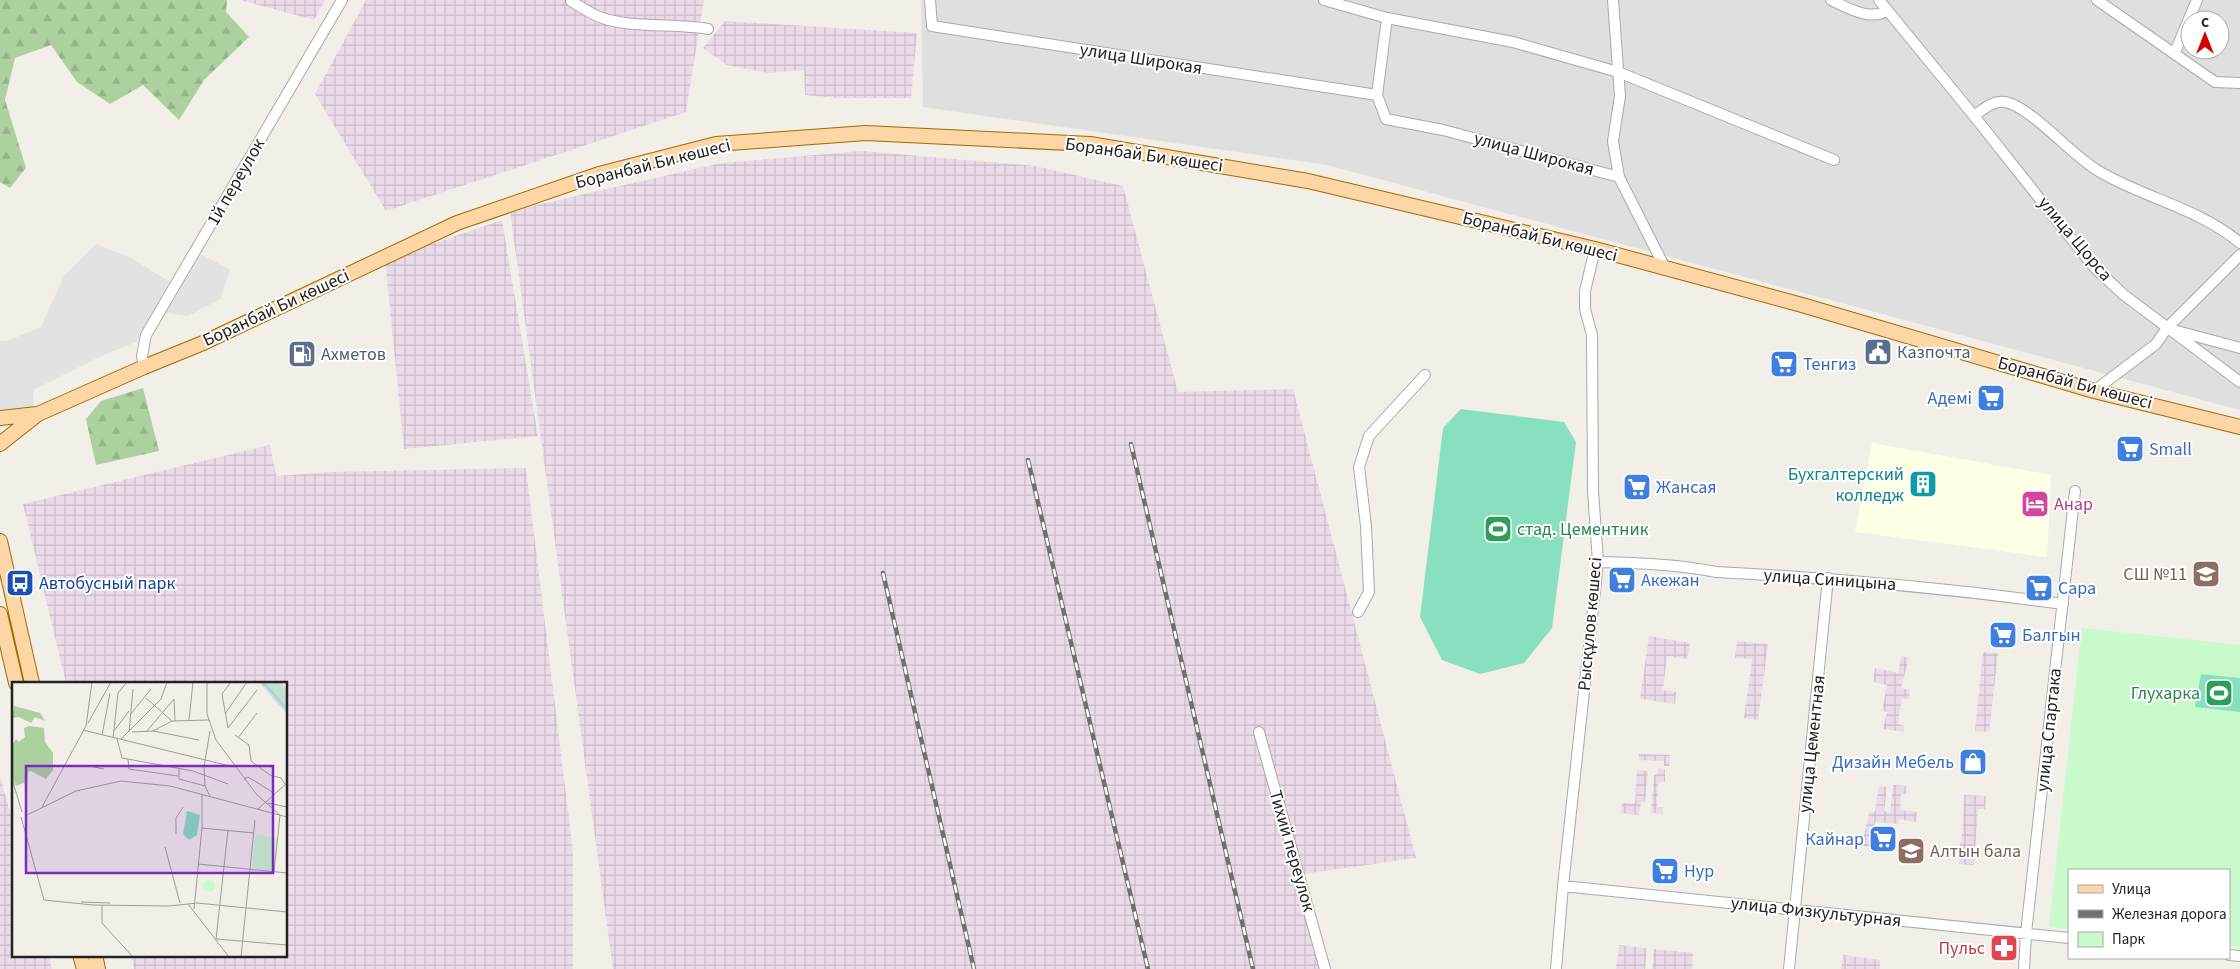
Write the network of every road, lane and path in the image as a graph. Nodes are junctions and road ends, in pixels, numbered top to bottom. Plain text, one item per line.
1 (342, 0) edge
2 (930, 0) edge
3 (1329, 0) edge
4 (1613, 0) edge
5 (1831, 0) edge
6 (1879, 0) edge
7 (2097, 0) edge
8 (2197, 0) edge
9 (571, 1) edge
10 (1886, 10) junction
11 (1387, 18) junction
12 (708, 29) dead end
13 (2175, 52) junction
14 (1618, 72) junction
15 (2240, 83) edge
16 (1376, 95) junction
17 (1974, 116) junction
18 (1834, 160) dead end
19 (1619, 177) junction
20 (2240, 243) edge
21 (1595, 250) junction
22 (2240, 255) edge
23 (1665, 268) junction
24 (2167, 328) junction
25 (2240, 348) edge
26 (144, 367) junction
27 (1425, 375) dead end
28 (2240, 382) edge
29 (2094, 391) junction
30 (38, 414) junction
31 (0, 418) edge
32 (2240, 427) edge
33 (0, 444) edge
34 (2075, 491) dead end
35 (0, 541) edge
36 (1598, 562) junction
37 (1828, 578) junction
38 (2063, 604) junction
39 (1358, 612) dead end
40 (0, 614) edge
41 (16, 682) edge
42 (32, 682) edge
43 (1259, 732) dead end
44 (1563, 886) junction
45 (1795, 911) junction
46 (2026, 933) junction
47 (2068, 938) edge
48 (80, 956) edge
49 (94, 956) edge
50 (84, 969) edge
51 (98, 969) edge
52 (1325, 969) edge
53 (1556, 969) edge
54 (1789, 969) edge
55 (2024, 969) edge

1 - 26 street, 1й переулок
2 - 16 street, улица Широкая
3 - 11 street
4 - 14 street, улица Широкая
5 - 10 street
6 - 10 street, улица Щорса
7 - 13 street
8 - 13 street
9 - 12 street
10 - 17 street, улица Щорса
11 - 14 street
11 - 16 street
13 - 15 street
14 - 18 street
14 - 19 street, улица Широкая
16 - 19 street, улица Широкая
17 - 20 street
17 - 24 street, улица Щорса
19 - 23 street, улица Широкая
21 - 23 main road, Боранбай Би көшесі
21 - 26 main road, Боранбай Би көшесі
21 - 36 street, Рысқұлов көшесі
22 - 24 street
23 - 29 main road, Боранбай Би көшесі
24 - 25 street
24 - 28 street, улица Щорса
24 - 29 street
26 - 30 main road, Боранбай Би көшесі
27 - 39 street
29 - 32 main road, Боранбай Би көшесі
30 - 31 main road
30 - 33 main road
34 - 38 street, улица Спартака
35 - 42 main road
36 - 37 street, улица Синицына
36 - 44 street, Рысқұлов көшесі
37 - 38 street, улица Синицына
37 - 45 street, улица Цементная
38 - 46 street, улица Спартака
40 - 41 main road
43 - 52 street, Тихий переулок
44 - 45 street, улица Физкультурная
44 - 53 street, Рысқұлов көшесі
45 - 46 street, улица Физкультурная
45 - 54 street, улица Цементная
46 - 47 street, улица Физкультурная
46 - 55 street, улица Спартака
48 - 50 main road
49 - 51 main road

